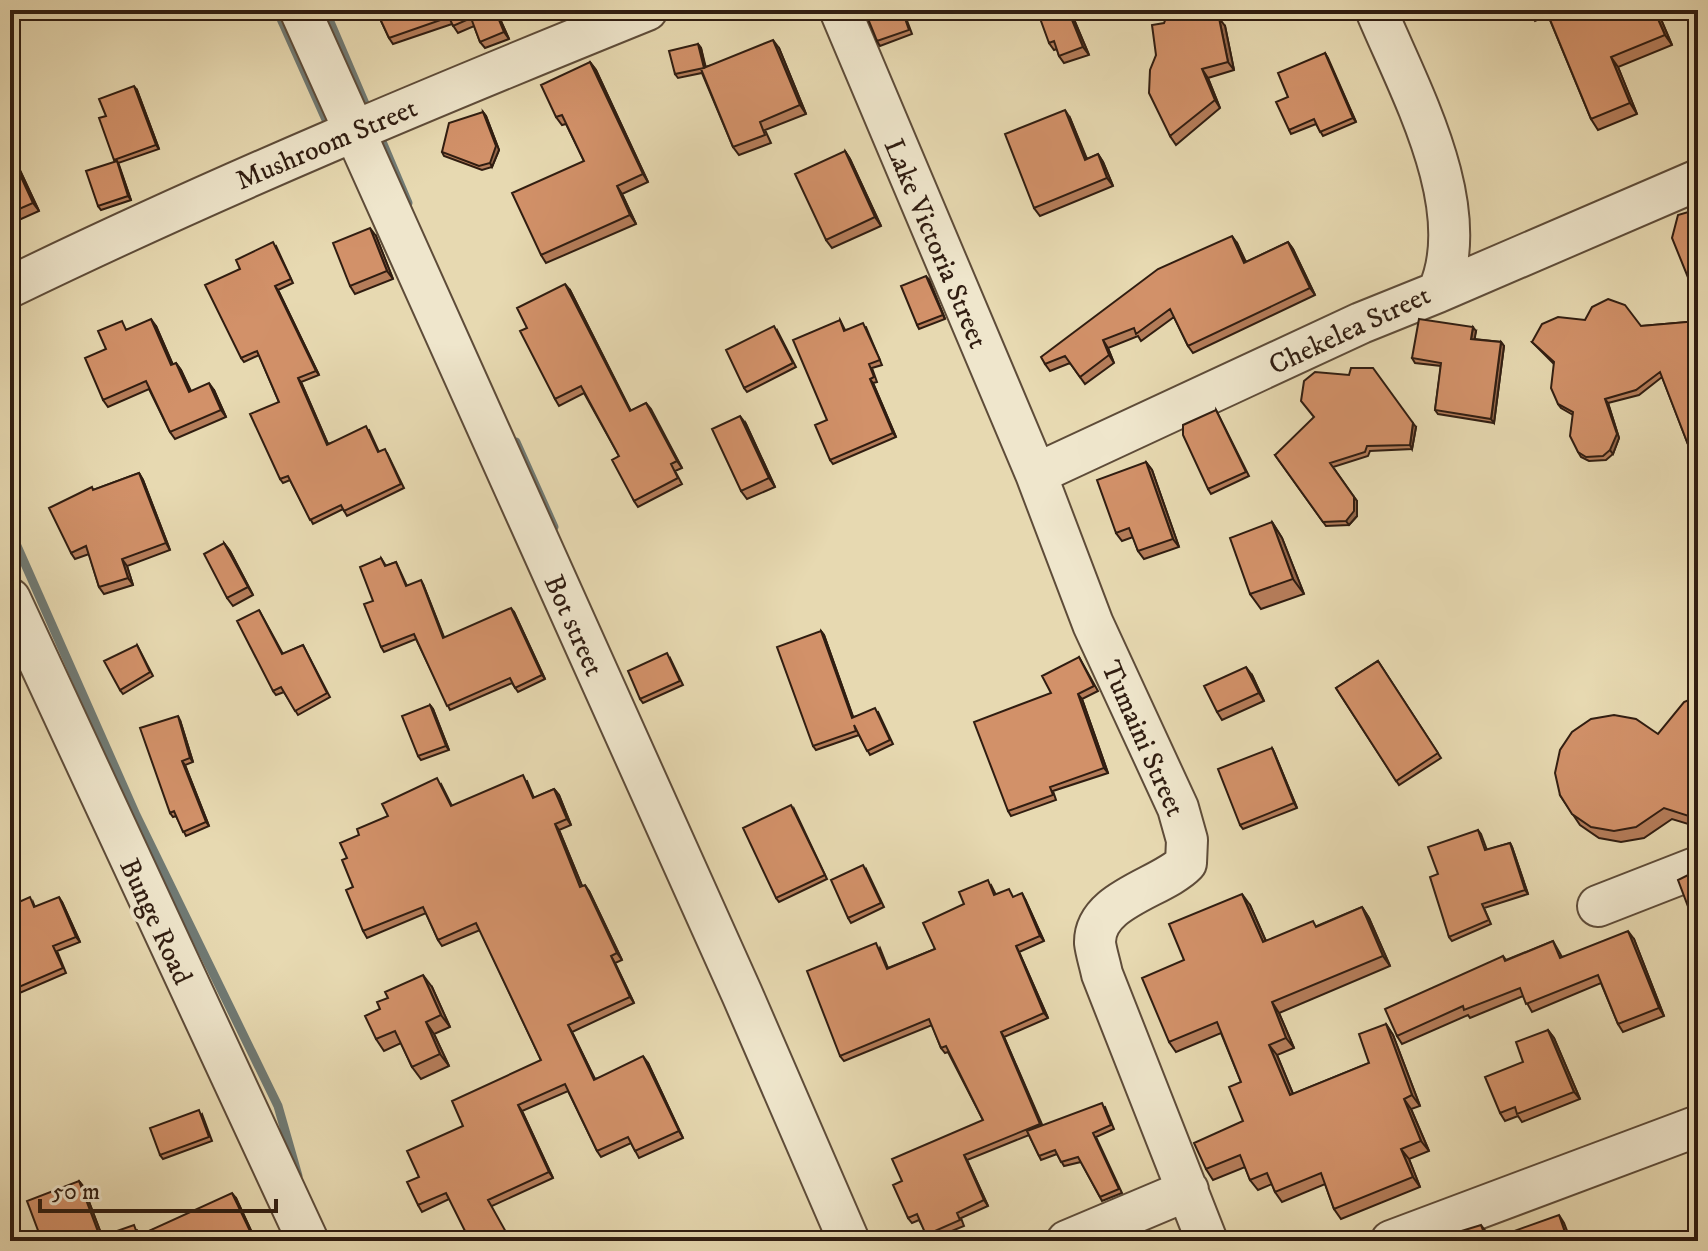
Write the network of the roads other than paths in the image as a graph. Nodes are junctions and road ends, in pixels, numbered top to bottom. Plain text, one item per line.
1 (300, 10) edge
2 (647, 10) edge
3 (840, 10) edge
4 (1376, 10) edge
5 (351, 130) junction
6 (1698, 180) edge
7 (10, 287) edge
8 (1438, 292) junction
9 (1036, 474) junction
10 (10, 599) edge
11 (1698, 867) edge
12 (1598, 906) dead end
13 (1698, 1126) edge
14 (1188, 1190) junction
15 (308, 1241) edge
16 (849, 1241) edge
17 (1067, 1241) edge
18 (1207, 1241) edge
19 (1391, 1241) edge

1 - 5 street, Bot street
2 - 5 street, Mushroom Street
3 - 9 street, Lake Victoria Street
4 - 8 street, Chekelea Street
5 - 7 street, Mushroom Street
5 - 16 street, Bot street
6 - 8 street
8 - 9 street, Chekelea Street
9 - 14 street, Tumaini Street
10 - 15 street, Bunge Road
11 - 12 street
13 - 19 street
14 - 17 street
14 - 18 street, Tumaini Street

